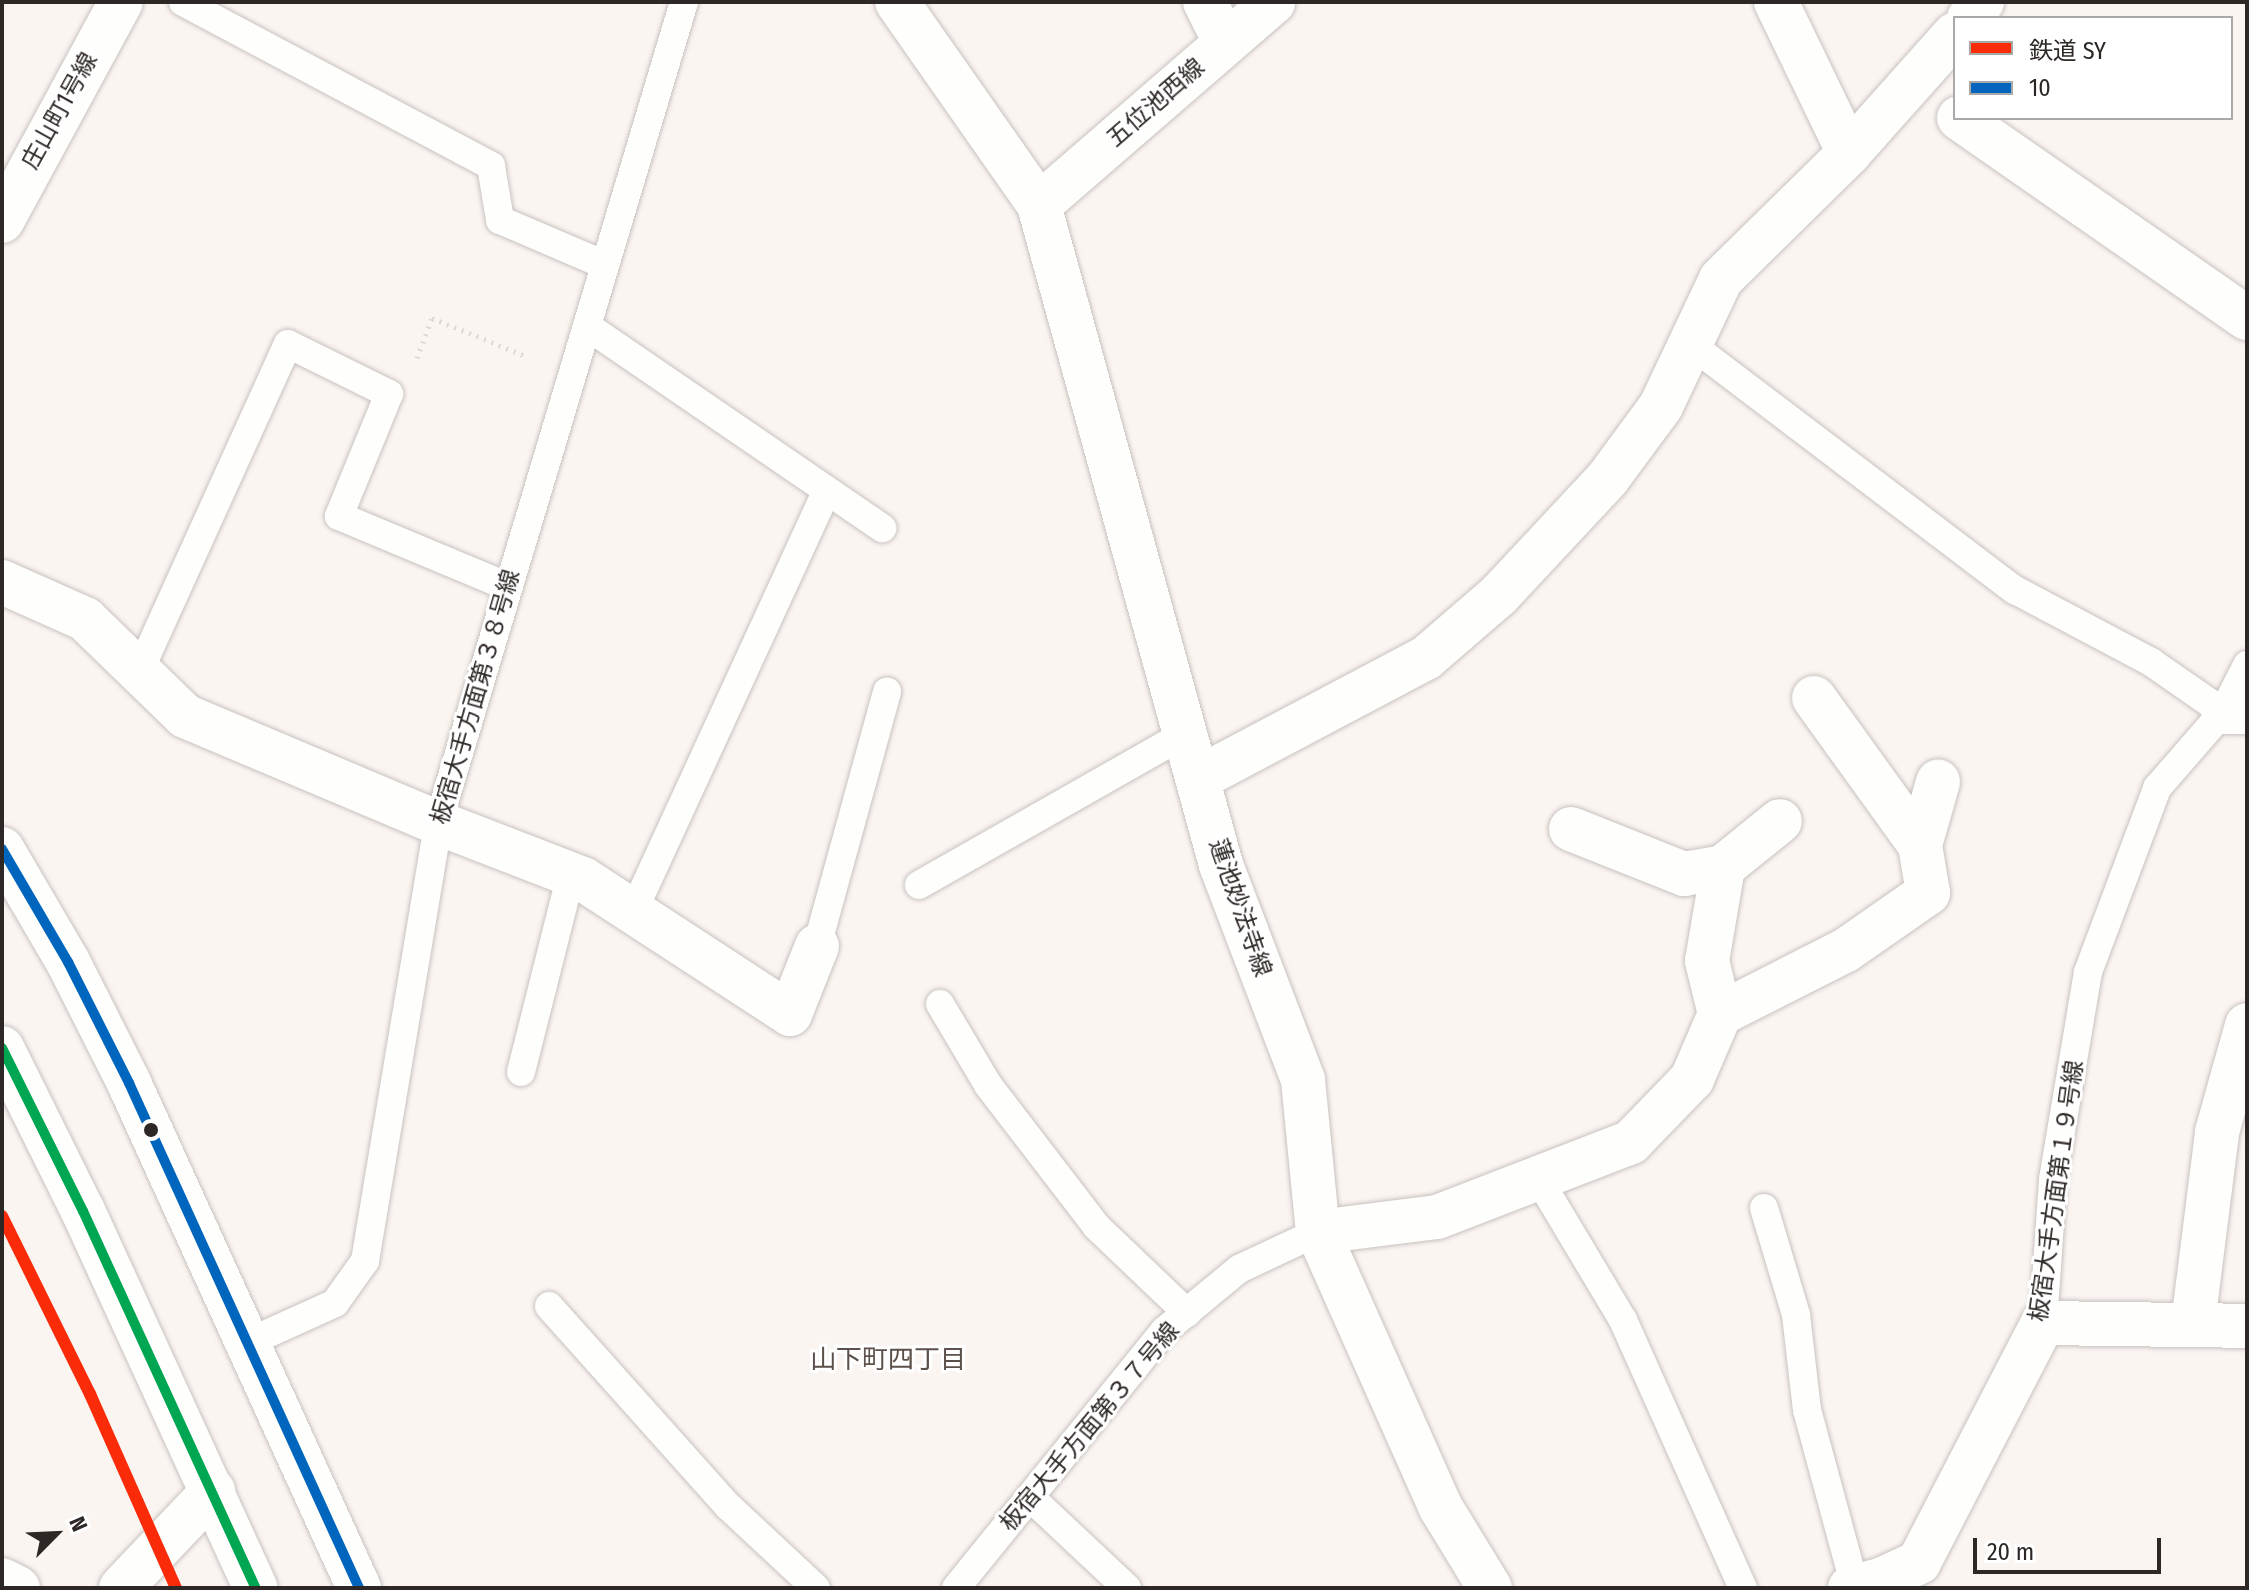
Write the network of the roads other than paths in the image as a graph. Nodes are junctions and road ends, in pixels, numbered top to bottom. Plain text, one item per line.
1 (121, 2) edge
2 (183, 2) edge
3 (684, 2) edge
4 (897, 2) edge
5 (1205, 2) edge
6 (1273, 2) edge
7 (1776, 2) edge
8 (1953, 36) edge
9 (1225, 42) junction
10 (1912, 86) junction
11 (1953, 114) edge
12 (1961, 120) edge
13 (1849, 153) junction
14 (1039, 205) junction
15 (2, 221) edge
16 (605, 265) junction
17 (2247, 318) edge
18 (587, 326) junction
19 (1689, 343) junction
20 (827, 490) junction
21 (882, 528) dead end
22 (2, 582) edge
23 (509, 587) junction
24 (2247, 665) edge
25 (139, 672) junction
26 (887, 691) dead end
27 (1814, 698) dead end
28 (2235, 712) edge
29 (1188, 732) junction
30 (1199, 778) junction
31 (1938, 782) dead end
32 (1780, 821) dead end
33 (438, 823) junction
34 (1571, 829) dead end
35 (1920, 845) junction
36 (2, 849) edge
37 (1723, 867) junction
38 (571, 874) junction
39 (919, 885) dead end
40 (633, 912) junction
41 (817, 946) joint
42 (940, 1004) dead end
43 (1720, 1014) junction
44 (2247, 1025) edge
45 (2, 1048) edge
46 (521, 1072) dead end
47 (1538, 1178) junction
48 (1764, 1208) dead end
49 (1318, 1232) junction
50 (549, 1306) dead end
51 (1187, 1313) junction
52 (2043, 1323) junction
53 (2193, 1323) junction
54 (2247, 1326) edge
55 (247, 1343) junction
56 (213, 1491) junction
57 (1030, 1497) junction
58 (2, 1580) edge
59 (1870, 1585) edge
60 (18, 1588) edge
61 (121, 1588) edge
62 (256, 1588) edge
63 (359, 1588) edge
64 (816, 1588) edge
65 (956, 1588) edge
66 (1127, 1588) edge
67 (1490, 1588) edge
68 (1743, 1588) edge

1 - 15 street, 庄山町1号線
2 - 16 lane
3 - 16 lane, 板宿大手方面第３８号線
4 - 14 street, 蓮池妙法寺線
5 - 9 street
6 - 9 street, 五位池西線
7 - 13 street
8 - 10 street
9 - 14 street, 五位池西線
10 - 11 street
10 - 13 street
12 - 17 street
13 - 19 street
14 - 29 street, 蓮池妙法寺線
16 - 18 lane, 板宿大手方面第３８号線
18 - 20 lane
18 - 23 lane, 板宿大手方面第３８号線
19 - 28 lane
19 - 30 street
20 - 21 lane
20 - 40 lane
22 - 25 street
23 - 25 lane
23 - 33 lane, 板宿大手方面第３８号線
24 - 28 lane, 板宿大手方面第１９号線
25 - 33 street
26 - 41 lane
27 - 35 street
28 - 52 lane, 板宿大手方面第１９号線
29 - 30 street, 蓮池妙法寺線
29 - 39 lane
30 - 49 street, 蓮池妙法寺線
31 - 35 street
32 - 37 street
33 - 38 street
33 - 55 lane, 板宿大手方面第３８号線
34 - 37 street
35 - 43 street
36 - 55 street
37 - 43 street
38 - 40 street
38 - 46 lane
40 - 41 street
42 - 51 lane
43 - 47 street
44 - 53 street
45 - 56 street
47 - 49 street
47 - 68 lane
48 - 59 lane
49 - 51 lane, 板宿大手方面第３７号線
49 - 67 street, 蓮池妙法寺線
50 - 64 lane
51 - 57 lane, 板宿大手方面第３７号線
52 - 53 street
52 - 59 street, 板宿大手方面第１９号線
53 - 54 street
55 - 63 street
56 - 61 street
56 - 62 street
57 - 65 lane, 板宿大手方面第３７号線
57 - 66 lane
58 - 60 street

